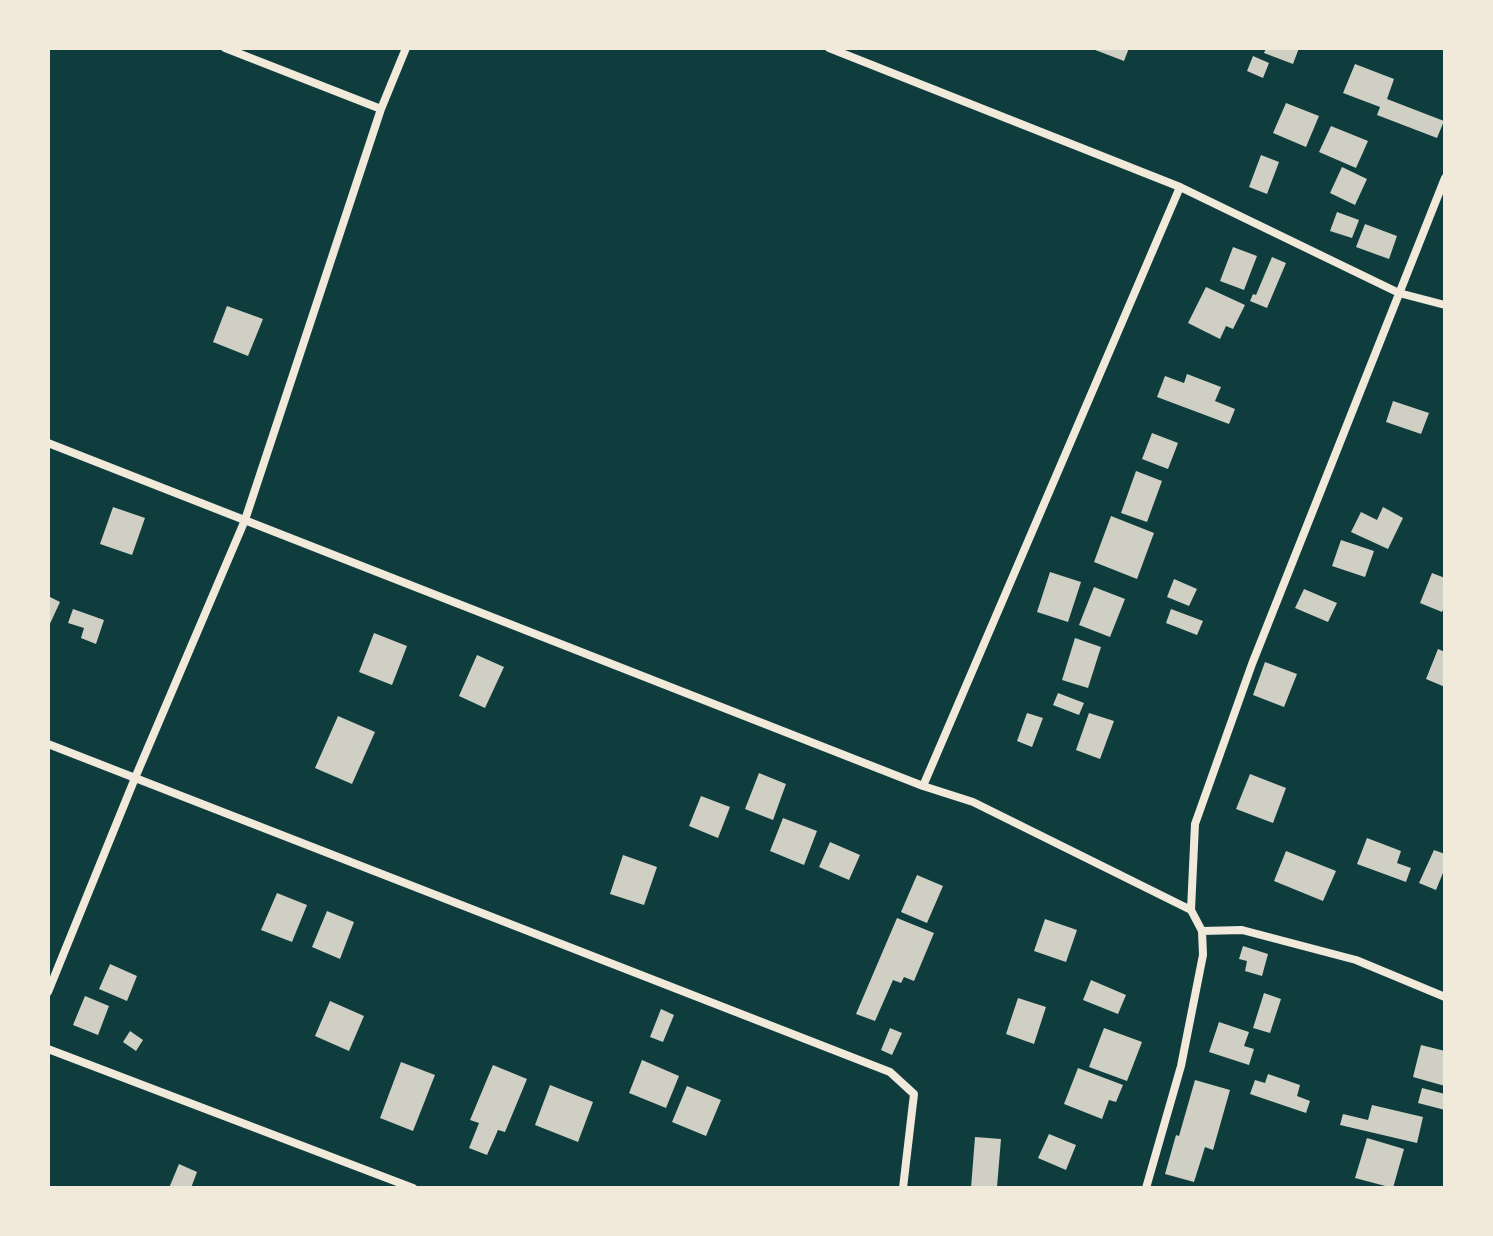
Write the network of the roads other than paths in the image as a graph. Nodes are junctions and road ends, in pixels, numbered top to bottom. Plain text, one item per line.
1 (225, 48) edge
2 (406, 48) edge
3 (829, 48) edge
4 (381, 109) junction
5 (1445, 178) edge
6 (1180, 187) junction
7 (1399, 293) junction
8 (1445, 305) edge
9 (48, 443) edge
10 (245, 520) junction
11 (48, 744) edge
12 (135, 778) junction
13 (923, 786) junction
14 (1191, 910) junction
15 (1202, 931) junction
16 (48, 992) edge
17 (1445, 997) edge
18 (48, 1049) edge
19 (413, 1188) edge
20 (903, 1188) edge
21 (1146, 1188) edge

1 - 4 street
2 - 4 street
3 - 6 street
4 - 10 street
5 - 7 street
6 - 7 street
6 - 13 street
7 - 8 street
7 - 14 street
9 - 10 street
10 - 12 street
10 - 13 street
11 - 12 street
12 - 16 street
12 - 20 street
13 - 14 street
14 - 15 street
15 - 17 street
15 - 21 street
18 - 19 street

